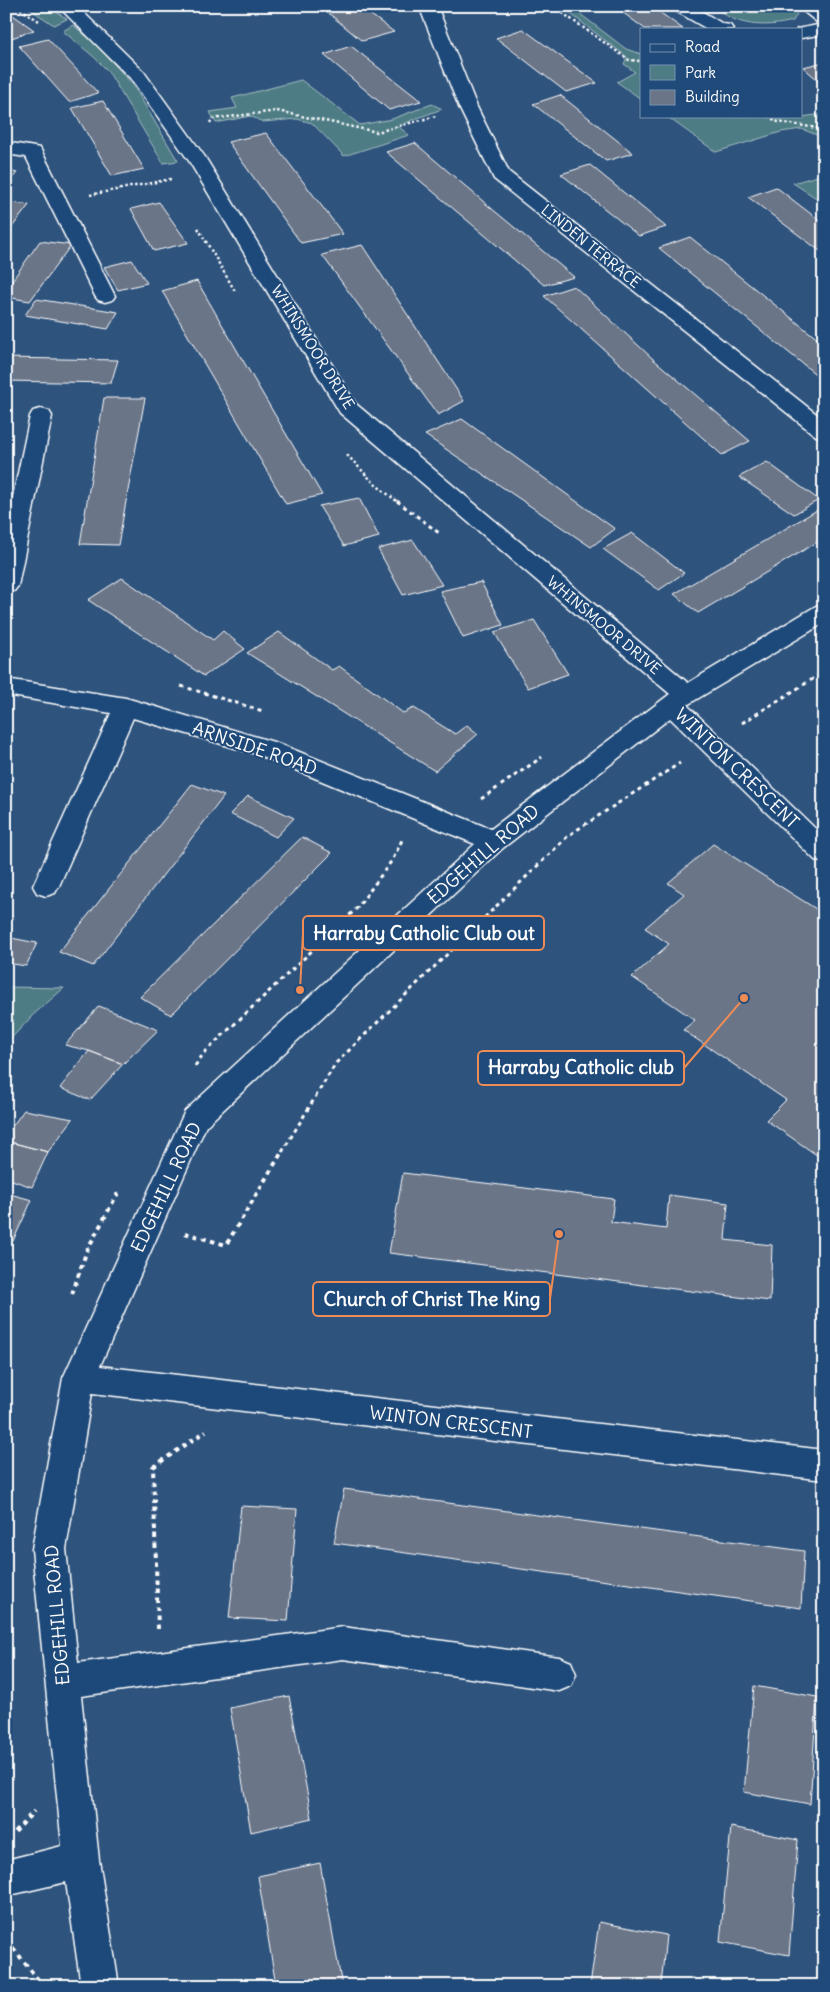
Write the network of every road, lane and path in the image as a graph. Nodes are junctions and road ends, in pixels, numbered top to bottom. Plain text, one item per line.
1 (67, 6) edge
2 (428, 6) edge
3 (487, 6) edge
4 (554, 6) edge
5 (680, 6) edge
6 (806, 6) edge
7 (824, 19) edge
8 (718, 28) edge
9 (824, 29) edge
10 (802, 33) edge
11 (640, 61) edge
12 (468, 107) junction
13 (771, 118) edge
14 (824, 129) edge
15 (6, 148) edge
16 (192, 152) junction
17 (171, 179) dead end
18 (58, 201) junction
19 (105, 296) dead end
20 (41, 416) dead end
21 (824, 431) edge
22 (6, 586) edge
23 (824, 612) edge
24 (824, 672) edge
25 (6, 686) edge
26 (679, 699) junction
27 (126, 707) junction
28 (711, 742) junction
29 (546, 754) dead end
30 (473, 796) dead end
31 (416, 810) junction
32 (494, 841) junction
33 (824, 853) edge
34 (46, 886) dead end
35 (193, 1069) dead end
36 (119, 1192) dead end
37 (149, 1222) junction
38 (72, 1295) dead end
39 (79, 1378) junction
40 (254, 1399) junction
41 (824, 1465) edge
42 (159, 1669) junction
43 (559, 1674) dead end
44 (62, 1682) junction
45 (35, 1809) dead end
46 (12, 1835) dead end
47 (81, 1860) junction
48 (6, 1878) edge
49 (6, 1923) edge
50 (41, 1986) edge
51 (100, 1986) edge

1 - 16 street, WHINSMOOR DRIVE
2 - 12 street, LINDEN TERRACE
3 - 4 path
4 - 11 path
5 - 8 street
6 - 7 street
9 - 10 street
12 - 16 path
12 - 21 street, LINDEN TERRACE
13 - 14 path
15 - 18 street
16 - 26 street, WHINSMOOR DRIVE
17 - 18 path
18 - 19 street
20 - 22 street
23 - 26 street, EDGEHILL ROAD
24 - 28 path
25 - 27 street, ARNSIDE ROAD
26 - 28 street, WINTON CRESCENT
26 - 32 street, EDGEHILL ROAD
27 - 31 street, ARNSIDE ROAD
27 - 34 street
28 - 33 street, WINTON CRESCENT
28 - 37 path
29 - 30 path
31 - 32 street, ARNSIDE ROAD
31 - 35 path
32 - 37 street, EDGEHILL ROAD
36 - 38 path
37 - 39 street, EDGEHILL ROAD
39 - 40 street, WINTON CRESCENT
39 - 44 street, EDGEHILL ROAD
40 - 41 street, WINTON CRESCENT
40 - 42 path
42 - 43 street
42 - 44 street
44 - 47 street, EDGEHILL ROAD
45 - 46 path
47 - 48 street
47 - 51 street, EDGEHILL ROAD
49 - 50 path

